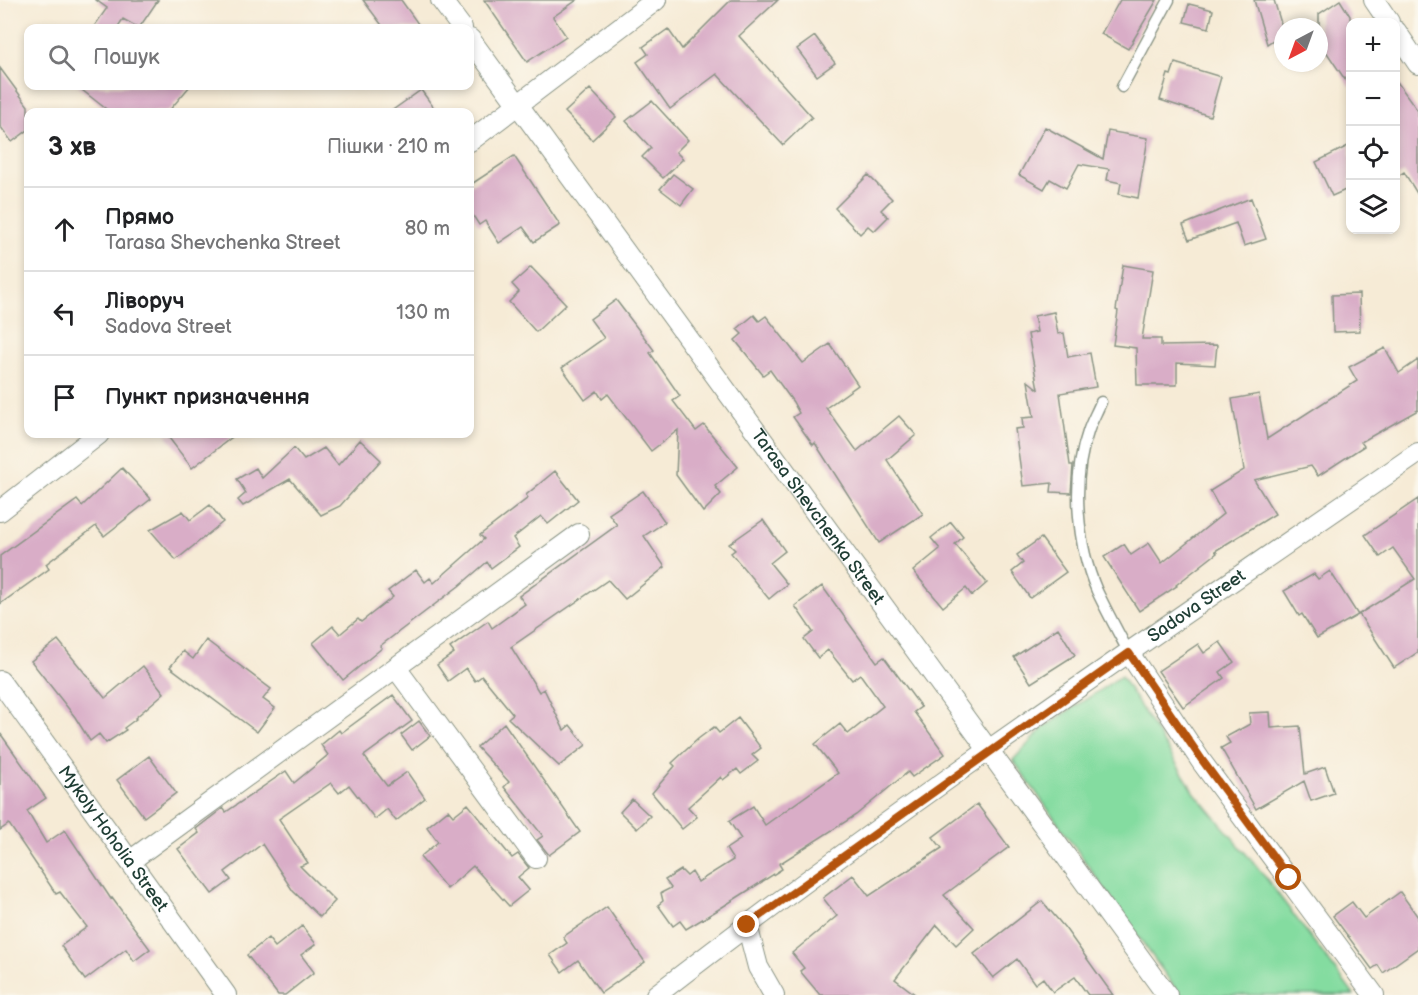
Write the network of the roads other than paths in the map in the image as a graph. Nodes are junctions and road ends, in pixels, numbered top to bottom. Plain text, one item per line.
1 (441, 0) edge
2 (656, 0) edge
3 (1169, 0) edge
4 (1374, 0) edge
5 (1386, 18) edge
6 (459, 24) edge
7 (1400, 39) edge
8 (474, 45) edge
9 (1418, 64) edge
10 (1122, 87) dead end
11 (516, 104) junction
12 (474, 138) edge
13 (1101, 402) dead end
14 (94, 438) edge
15 (1418, 453) edge
16 (0, 511) edge
17 (579, 534) dead end
18 (1129, 653) junction
19 (396, 668) junction
20 (0, 681) edge
21 (989, 751) junction
22 (536, 858) dead end
23 (130, 861) junction
24 (747, 925) junction
25 (226, 995) edge
26 (657, 995) edge
27 (774, 995) edge
28 (1167, 995) edge
29 (1374, 995) edge

1 - 6 street
2 - 11 street
3 - 10 lane
4 - 5 street
7 - 9 street
8 - 11 street, Tarasa Shevchenka Street
11 - 12 street
11 - 21 street, Tarasa Shevchenka Street
13 - 18 lane
14 - 16 street
15 - 18 street, Sadova Street
17 - 19 street
18 - 21 street, Sadova Street
18 - 29 street
19 - 22 street
19 - 23 street
20 - 23 street, Mykoly Hoholia Street
21 - 24 street, Sadova Street
21 - 28 street, Tarasa Shevchenka Street
23 - 25 street, Mykoly Hoholia Street
24 - 26 street, Sadova Street
24 - 27 street

